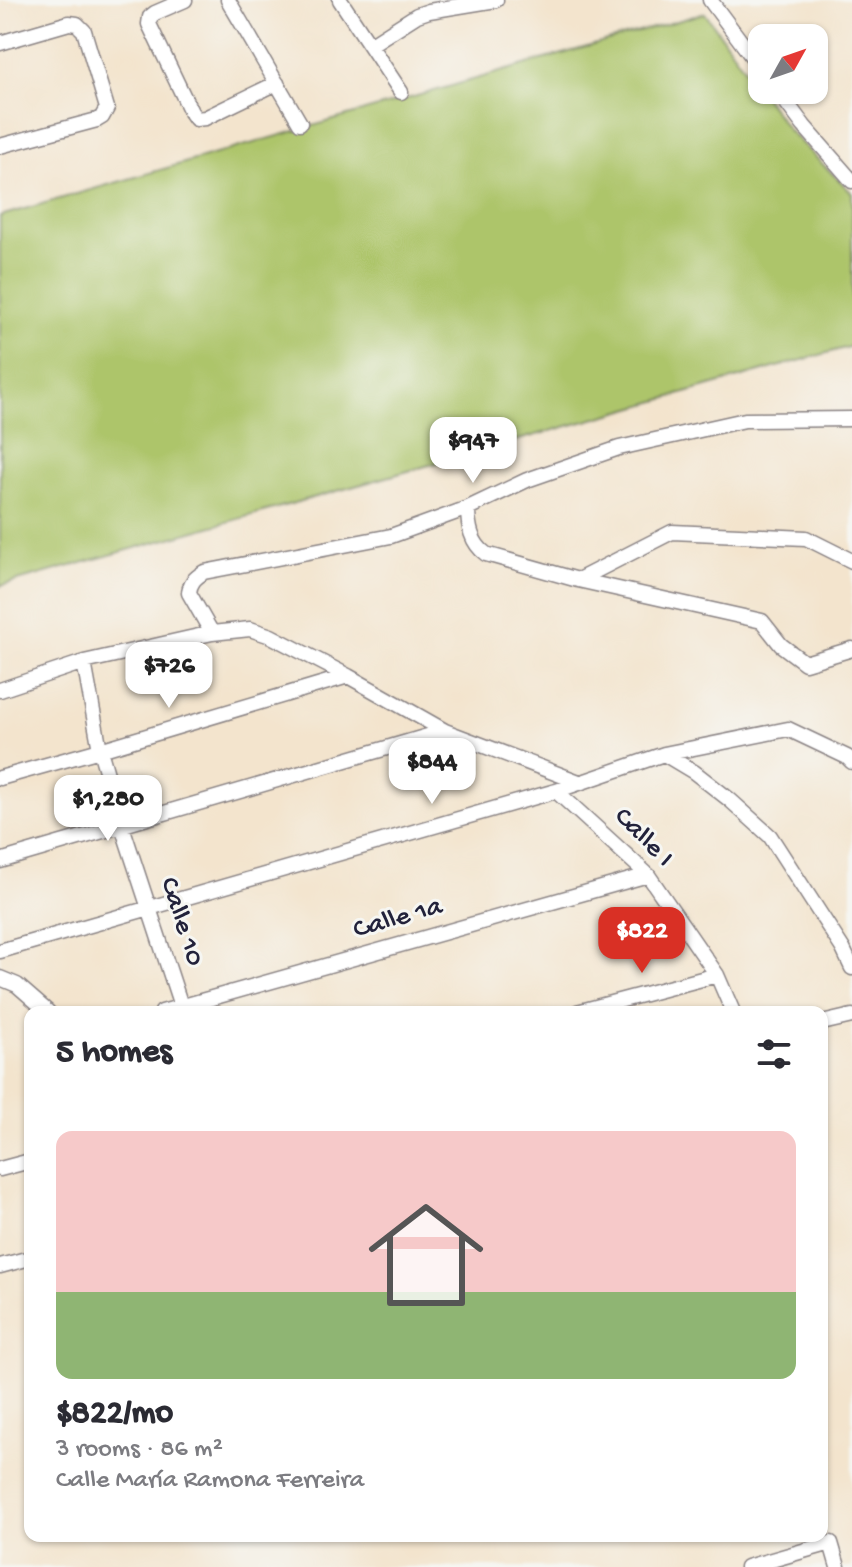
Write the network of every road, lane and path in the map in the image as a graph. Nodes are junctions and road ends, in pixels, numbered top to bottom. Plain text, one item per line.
1 (185, 0) edge
2 (228, 0) edge
3 (340, 0) edge
4 (496, 0) edge
5 (710, 0) edge
6 (0, 43) edge
7 (370, 45) junction
8 (748, 51) edge
9 (277, 83) junction
10 (401, 92) dead end
11 (788, 104) edge
12 (300, 123) dead end
13 (0, 146) edge
14 (852, 181) edge
15 (852, 419) edge
16 (468, 508) junction
17 (852, 561) edge
18 (578, 580) junction
19 (212, 633) junction
20 (852, 649) edge
21 (84, 662) junction
22 (348, 676) junction
23 (0, 690) edge
24 (445, 731) junction
25 (100, 750) junction
26 (664, 754) junction
27 (852, 762) edge
28 (0, 778) edge
29 (579, 782) junction
30 (556, 791) junction
31 (122, 826) junction
32 (0, 861) edge
33 (648, 875) junction
34 (149, 908) junction
35 (0, 951) edge
36 (852, 968) edge
37 (717, 975) junction
38 (0, 978) edge
39 (41, 1006) edge
40 (181, 1006) edge
41 (196, 1006) edge
42 (600, 1006) edge
43 (730, 1006) edge
44 (852, 1016) edge
45 (828, 1022) edge
46 (24, 1163) edge
47 (0, 1169) edge
48 (24, 1260) edge
49 (0, 1266) edge
50 (747, 1567) edge
51 (838, 1567) edge

1 - 9 street
2 - 9 street
3 - 7 street
4 - 7 street
5 - 8 street
6 - 13 street
7 - 10 street
9 - 12 street
11 - 14 street
15 - 16 street
16 - 18 street
16 - 19 street
17 - 18 street
18 - 20 street
19 - 21 street
19 - 22 street
21 - 23 street
21 - 25 street, Calle 10
22 - 24 street
22 - 25 street
24 - 29 street
24 - 31 street
25 - 28 street
25 - 31 street, Calle 10
26 - 27 street
26 - 29 street
26 - 36 street
29 - 30 street
30 - 33 street, Calle I
30 - 34 street
31 - 32 street
31 - 34 street, Calle 10
33 - 37 street, Calle I
33 - 41 street, Calle 1a
34 - 35 street
34 - 40 street, Calle 10
37 - 42 street
37 - 43 street, Calle I
38 - 39 street
44 - 45 street
46 - 47 street
48 - 49 street
50 - 51 street

